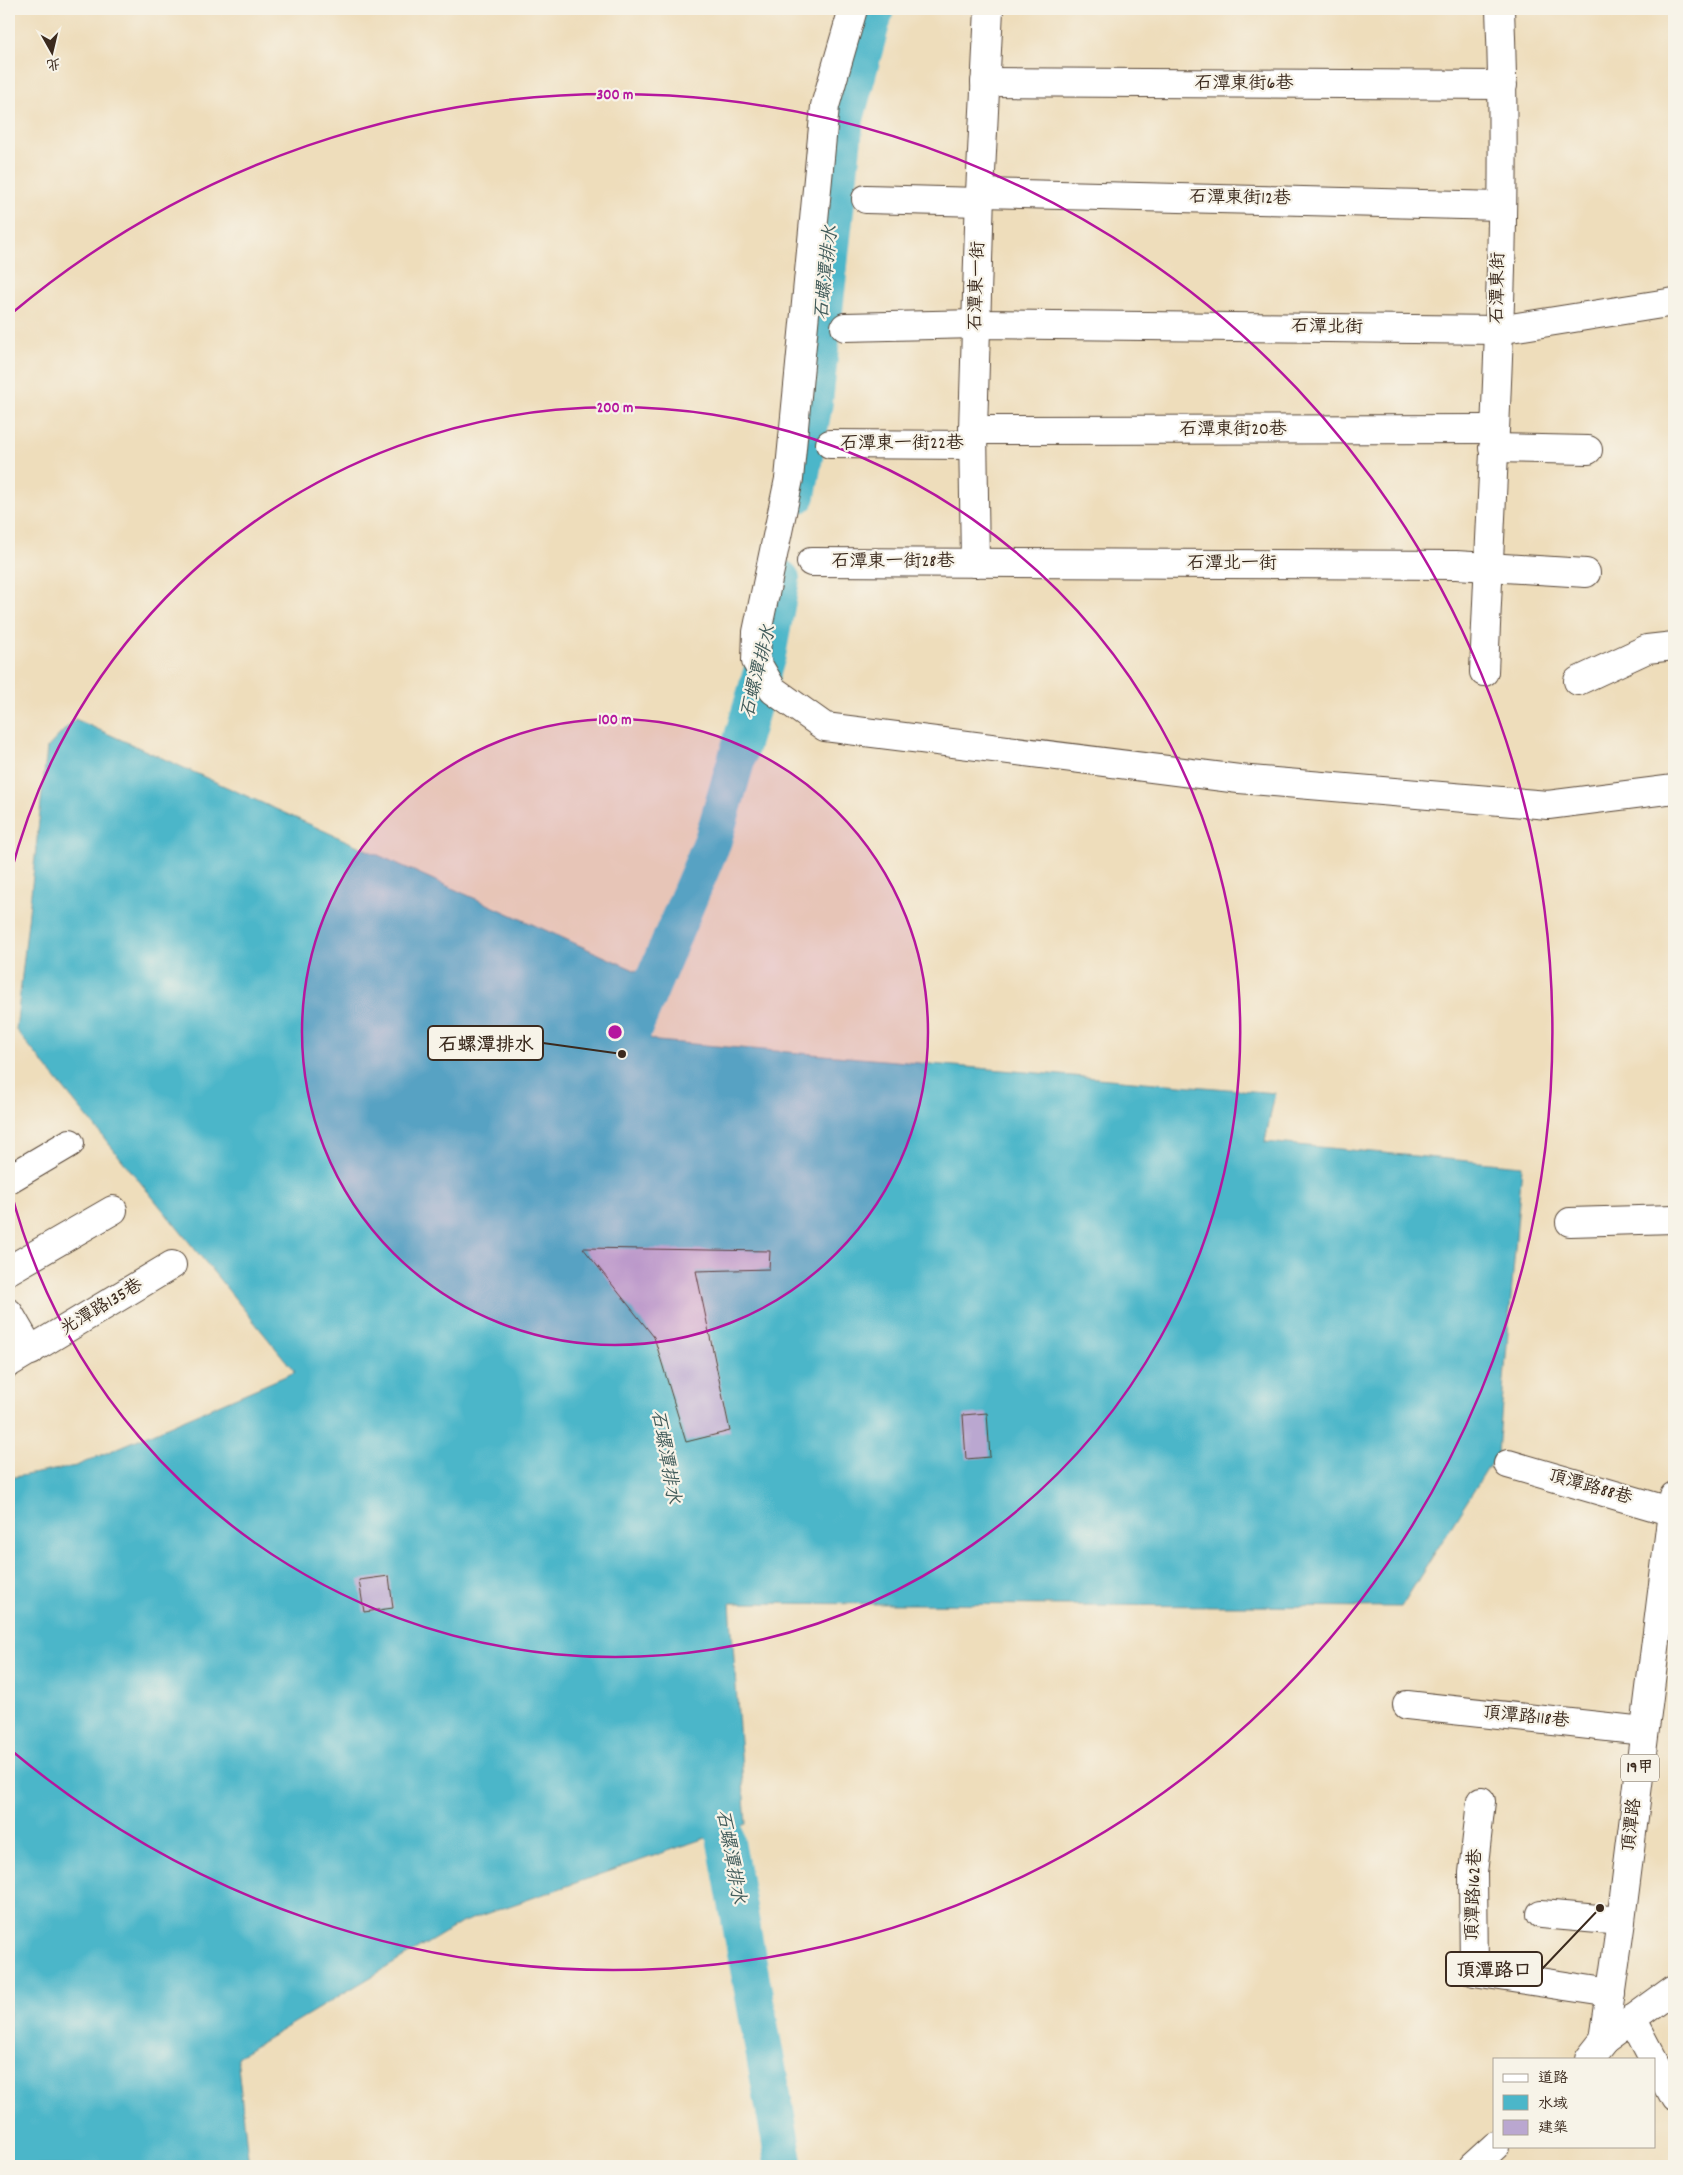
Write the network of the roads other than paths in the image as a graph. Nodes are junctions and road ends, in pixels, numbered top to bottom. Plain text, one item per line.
1 (853, 9) edge
2 (989, 9) edge
3 (1500, 9) edge
4 (986, 82) junction
5 (1503, 85) junction
6 (980, 197) junction
7 (866, 199) dead end
8 (1501, 206) junction
9 (1674, 302) edge
10 (977, 324) junction
11 (845, 327) dead end
12 (1498, 330) junction
13 (973, 437) junction
14 (1494, 438) junction
15 (830, 444) dead end
16 (1588, 450) dead end
17 (811, 562) dead end
18 (975, 563) junction
19 (1488, 567) junction
20 (1586, 574) dead end
21 (1674, 646) edge
22 (1484, 672) dead end
23 (1578, 681) dead end
24 (1674, 789) edge
25 (70, 1143) dead end
26 (9, 1179) edge
27 (113, 1210) dead end
28 (1674, 1219) edge
29 (1570, 1222) dead end
30 (172, 1265) dead end
31 (9, 1270) edge
32 (9, 1313) edge
33 (20, 1357) edge
34 (1508, 1464) dead end
35 (1674, 1505) edge
36 (1407, 1706) dead end
37 (1644, 1730) junction
38 (1481, 1801) dead end
39 (1541, 1914) dead end
40 (1622, 1921) junction
41 (1674, 1989) edge
42 (1611, 1993) junction
43 (1632, 2019) junction
44 (1596, 2049) edge
45 (1653, 2058) edge
46 (1656, 2064) edge
47 (1674, 2098) edge
48 (1493, 2148) edge
49 (1473, 2166) edge

1 - 24 street
2 - 4 street, 石潭東一街
3 - 5 street, 石潭東街
4 - 5 street, 石潭東街6巷
4 - 6 street, 石潭東一街
5 - 8 street, 石潭東街
6 - 7 street, 石潭東街12巷
6 - 8 street, 石潭東街12巷
6 - 10 street, 石潭東一街
8 - 12 street, 石潭東街
9 - 12 street, 石潭北街
10 - 11 street, 石潭北街
10 - 12 street, 石潭北街
10 - 13 street, 石潭東一街
12 - 14 street, 石潭東街
13 - 14 street, 石潭東街20巷
13 - 15 street, 石潭東一街22巷
13 - 18 street, 石潭東一街
14 - 16 street, 石潭東街20巷
14 - 19 street, 石潭東街
17 - 18 street, 石潭東一街28巷
18 - 19 street, 石潭北一街
19 - 20 street, 石潭北一街
19 - 22 street, 石潭東街
21 - 23 street
25 - 26 street
27 - 31 street
28 - 29 street
30 - 33 street, 光潭路135巷
32 - 33 street
34 - 35 street, 頂潭路88巷
35 - 37 street, 頂潭路 / 19甲
36 - 37 street, 頂潭路118巷
37 - 40 street, 頂潭路 / 19甲
38 - 42 street, 頂潭路162巷
39 - 40 street
40 - 42 street, 頂潭路 / 19甲
41 - 43 street
42 - 44 street, 頂潭路 / 19甲
43 - 44 street
43 - 45 street
46 - 47 street
48 - 49 street

